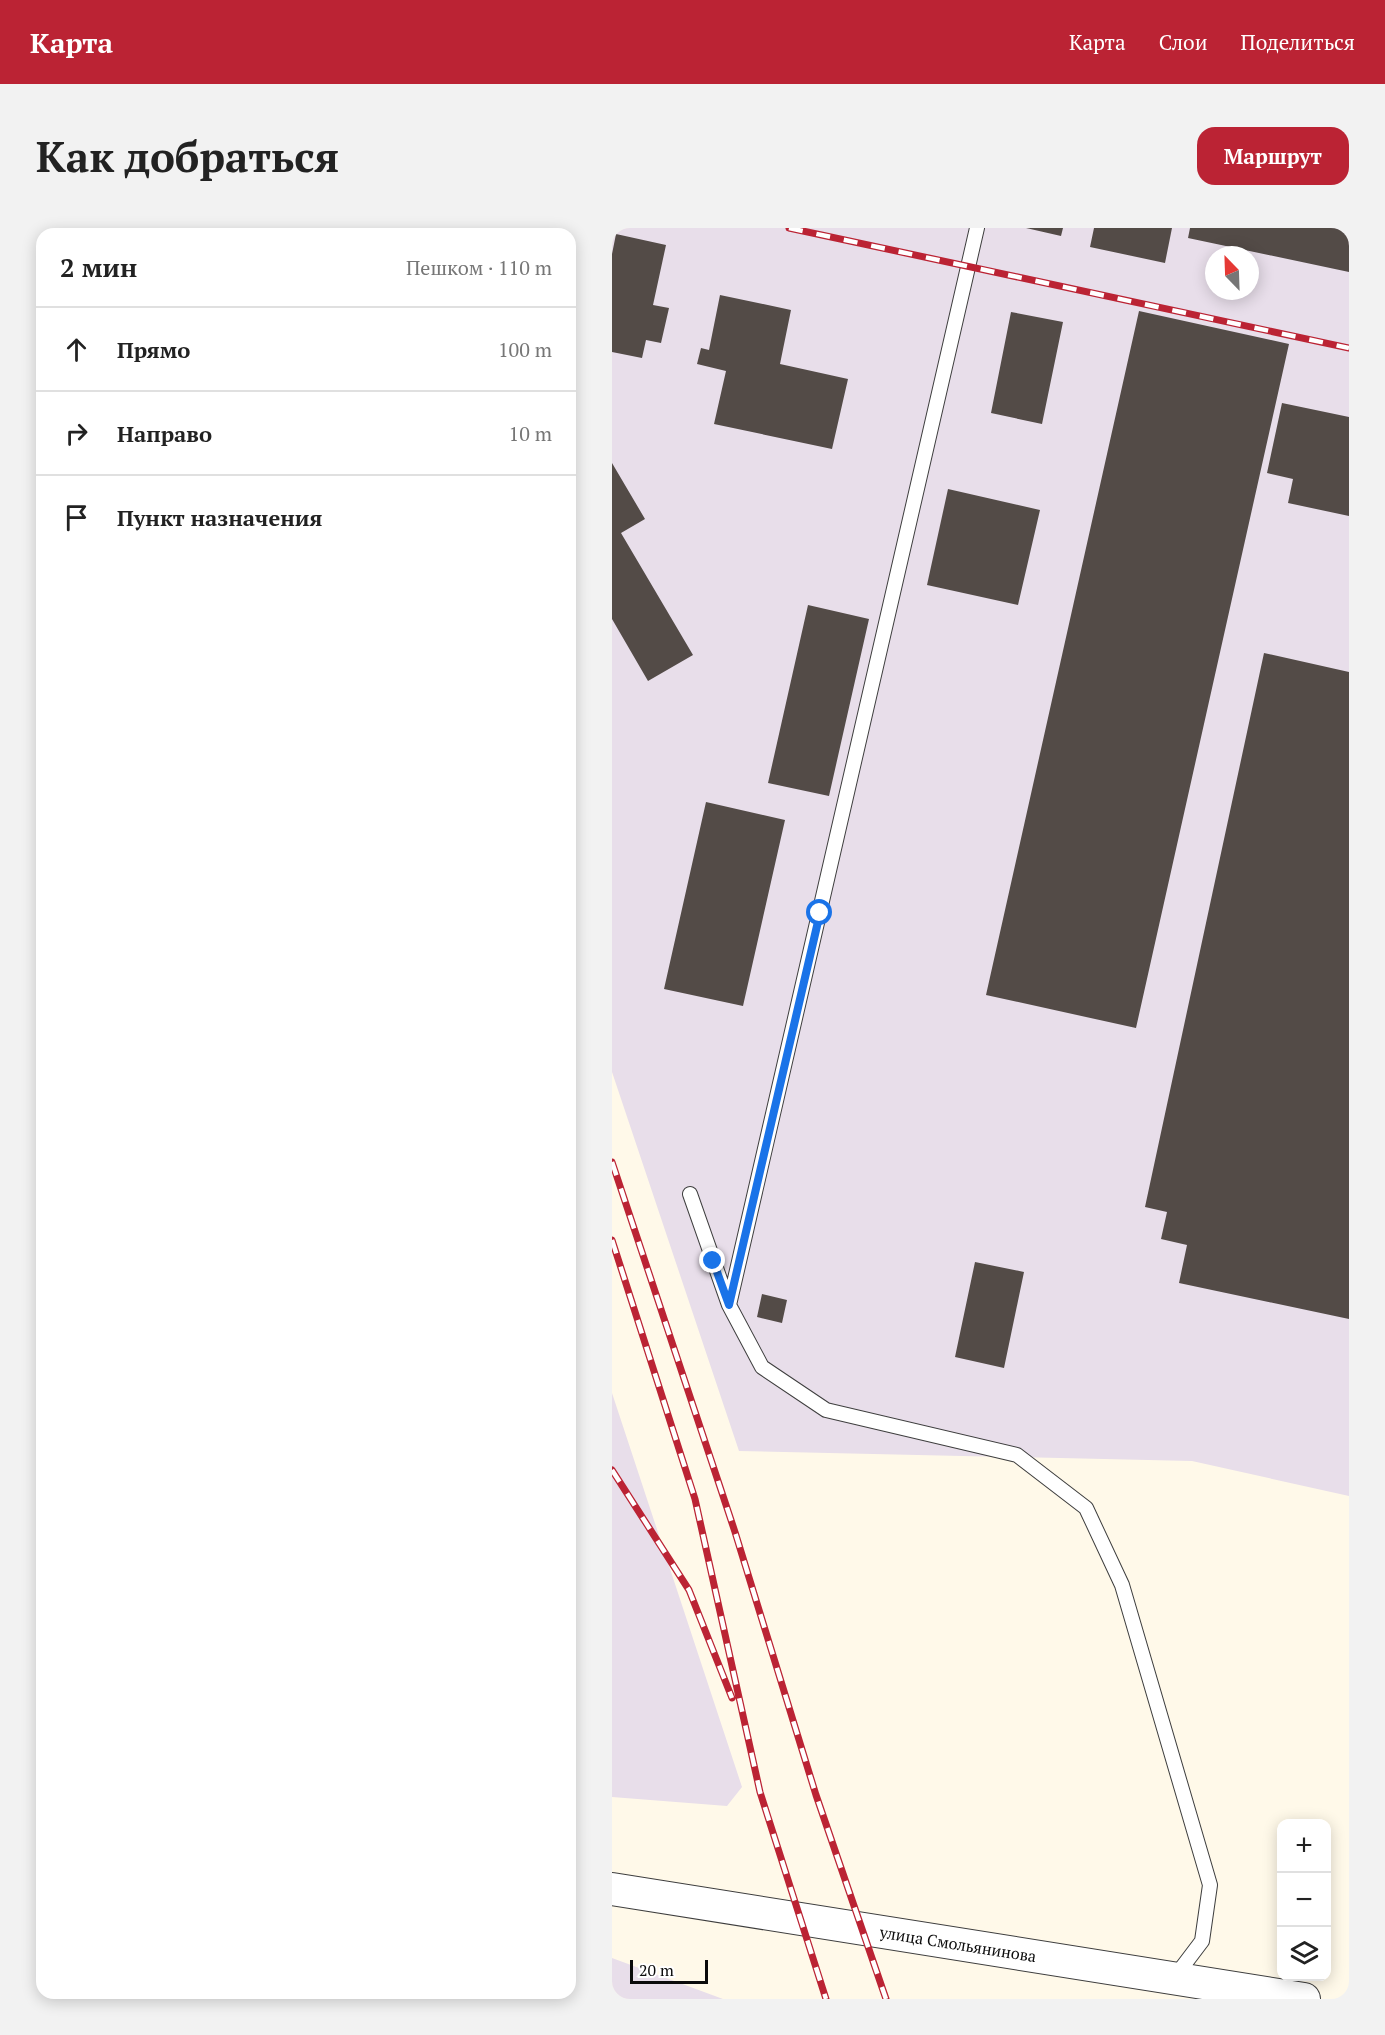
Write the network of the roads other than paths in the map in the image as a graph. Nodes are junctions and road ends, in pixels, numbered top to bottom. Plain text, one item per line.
1 (977, 228) edge
2 (690, 1194) dead end
3 (729, 1305) junction
4 (612, 1889) edge
5 (1174, 1978) junction
6 (1304, 1999) edge

1 - 3 lane
2 - 3 lane
3 - 5 lane
4 - 5 street, улица Смольянинова
5 - 6 street, улица Смольянинова

